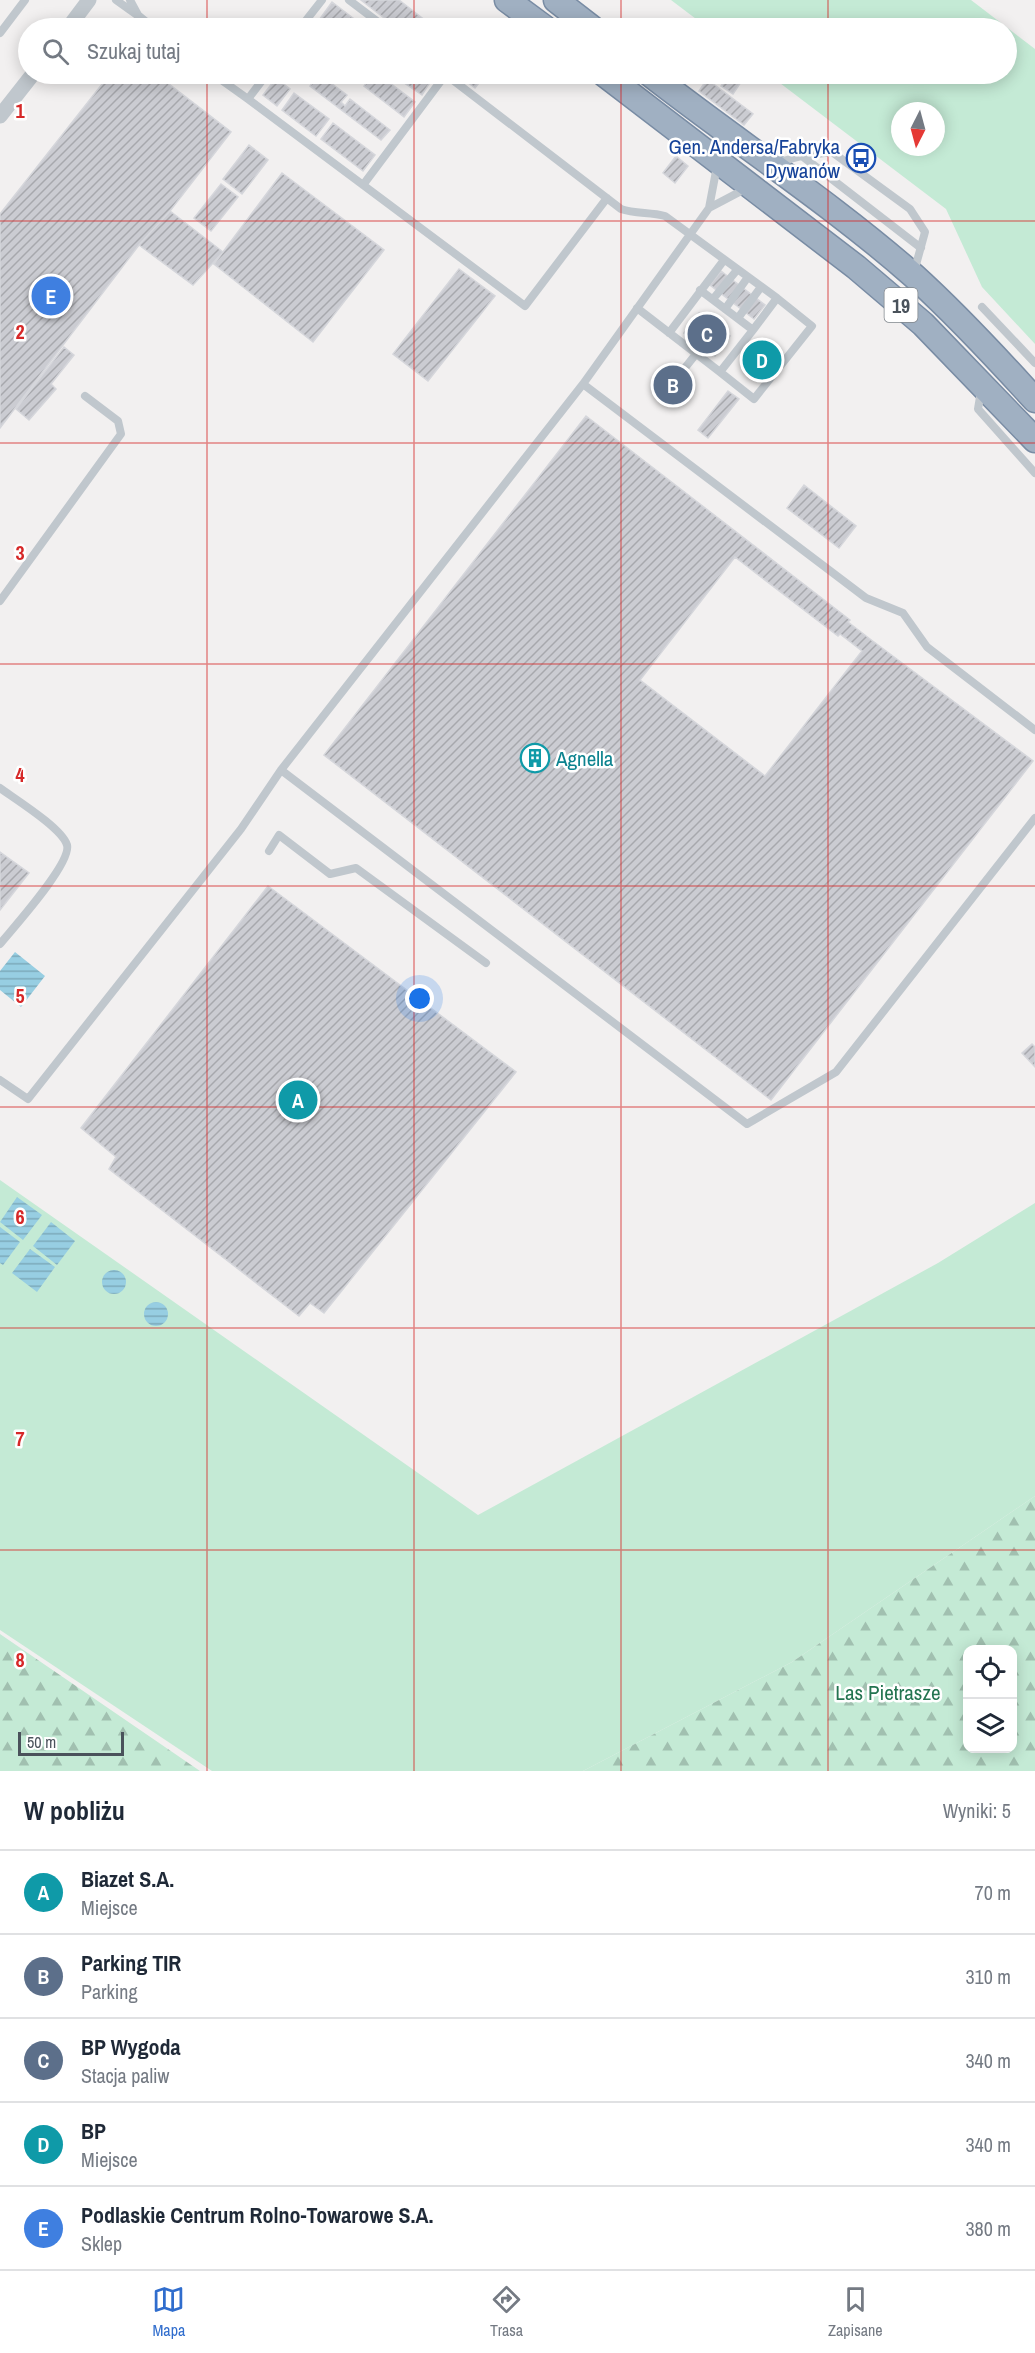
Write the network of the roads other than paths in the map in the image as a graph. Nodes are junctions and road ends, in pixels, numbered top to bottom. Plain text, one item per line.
1 (25, 0) edge
2 (89, 0) edge
3 (117, 0) edge
4 (130, 0) edge
5 (322, 0) edge
6 (349, 0) edge
7 (507, 0) edge
8 (555, 0) edge
9 (138, 15) junction
10 (76, 18) edge
11 (142, 18) edge
12 (308, 18) edge
13 (373, 18) edge
14 (531, 18) edge
15 (579, 18) edge
16 (0, 33) edge
17 (25, 84) edge
18 (227, 84) edge
19 (259, 84) edge
20 (439, 84) edge
21 (459, 84) edge
22 (617, 84) edge
23 (664, 84) edge
24 (248, 99) junction
25 (0, 116) edge
26 (802, 156) junction
27 (718, 160) junction
28 (772, 164) junction
29 (363, 185) junction
30 (751, 186) junction
31 (607, 198) junction
32 (708, 208) junction
33 (690, 233) junction
34 (921, 248) junction
35 (724, 260) junction
36 (737, 270) junction
37 (913, 276) junction
38 (748, 277) junction
39 (761, 287) junction
40 (700, 290) junction
41 (777, 298) junction
42 (713, 299) junction
43 (982, 307) dead end
44 (637, 308) junction
45 (725, 309) junction
46 (738, 318) junction
47 (753, 330) junction
48 (669, 333) junction
49 (696, 354) junction
50 (1035, 363) edge
51 (684, 369) dead end
52 (720, 372) junction
53 (583, 384) junction
54 (983, 384) junction
55 (85, 396) dead end
56 (1035, 400) edge
57 (1035, 440) edge
58 (1035, 473) edge
59 (0, 601) edge
60 (1035, 730) edge
61 (281, 770) junction
62 (0, 788) edge
63 (1035, 818) edge
64 (269, 851) dead end
65 (0, 945) edge
66 (486, 963) dead end
67 (0, 1080) edge

1 - 16 lane
2 - 10 street
3 - 9 lane
4 - 9 lane
5 - 12 lane
6 - 13 lane
7 - 14 highway
8 - 15 highway
9 - 11 lane
17 - 25 street
18 - 24 lane
19 - 24 lane
20 - 29 lane
21 - 31 lane
22 - 27 highway, 19
23 - 28 highway, 19
24 - 29 lane
26 - 28 lane
26 - 34 lane
26 - 34 lane
27 - 30 highway, 19
27 - 32 lane
28 - 37 highway, 19
29 - 31 lane
30 - 32 lane
30 - 54 highway, 19
31 - 33 lane
32 - 33 lane
33 - 35 lane
33 - 44 lane
34 - 37 lane
35 - 36 lane
35 - 40 lane
36 - 38 lane
36 - 42 lane
37 - 56 highway, 19
38 - 39 lane
38 - 45 lane
39 - 41 lane
39 - 46 lane
40 - 42 lane
40 - 48 lane
41 - 47 lane
41 - 52 lane
42 - 45 lane
43 - 50 lane
44 - 48 lane
44 - 53 lane
45 - 46 lane
46 - 47 lane
47 - 52 lane
48 - 49 lane
49 - 51 lane
49 - 52 lane
53 - 60 lane
53 - 61 lane
54 - 57 highway, 19
54 - 58 lane
55 - 59 lane
61 - 63 lane
61 - 67 lane
62 - 65 lane
64 - 66 lane

